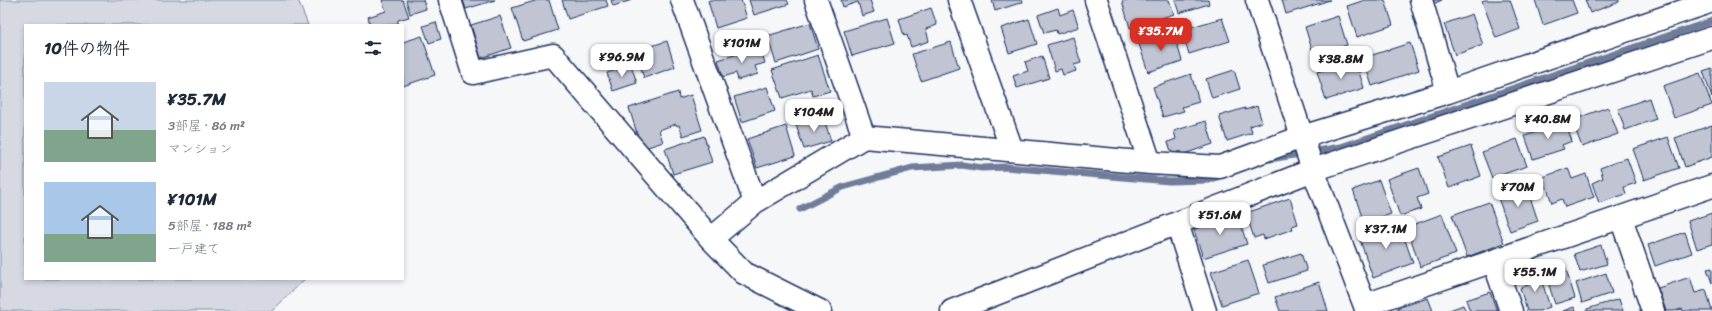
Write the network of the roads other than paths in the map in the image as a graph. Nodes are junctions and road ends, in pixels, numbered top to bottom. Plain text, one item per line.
1 (450, 0) edge
2 (682, 0) edge
3 (816, 0) edge
4 (959, 0) edge
5 (1096, 0) edge
6 (1257, 0) edge
7 (1421, 0) edge
8 (1712, 1) edge
9 (1712, 38) edge
10 (1448, 92) junction
11 (864, 136) junction
12 (1302, 137) junction
13 (1012, 150) junction
14 (1150, 163) junction
15 (1313, 170) junction
16 (1712, 186) edge
17 (755, 202) junction
18 (1621, 218) junction
19 (1177, 223) junction
20 (711, 239) junction
21 (1494, 262) junction
22 (1366, 308) edge
23 (820, 311) edge
24 (952, 311) edge
25 (1205, 311) edge
26 (1511, 311) edge
27 (1653, 311) edge

1 - 20 street
2 - 17 street
3 - 11 street
4 - 13 street
5 - 14 street
6 - 12 street
7 - 10 street
8 - 10 street
9 - 15 street
10 - 12 street
11 - 13 street
11 - 17 street
12 - 14 street
12 - 15 street
13 - 14 street
15 - 19 street
15 - 22 street
16 - 18 street
17 - 20 street
18 - 21 street
18 - 27 street
19 - 24 street
19 - 25 street
20 - 23 street
21 - 22 street
21 - 26 street

